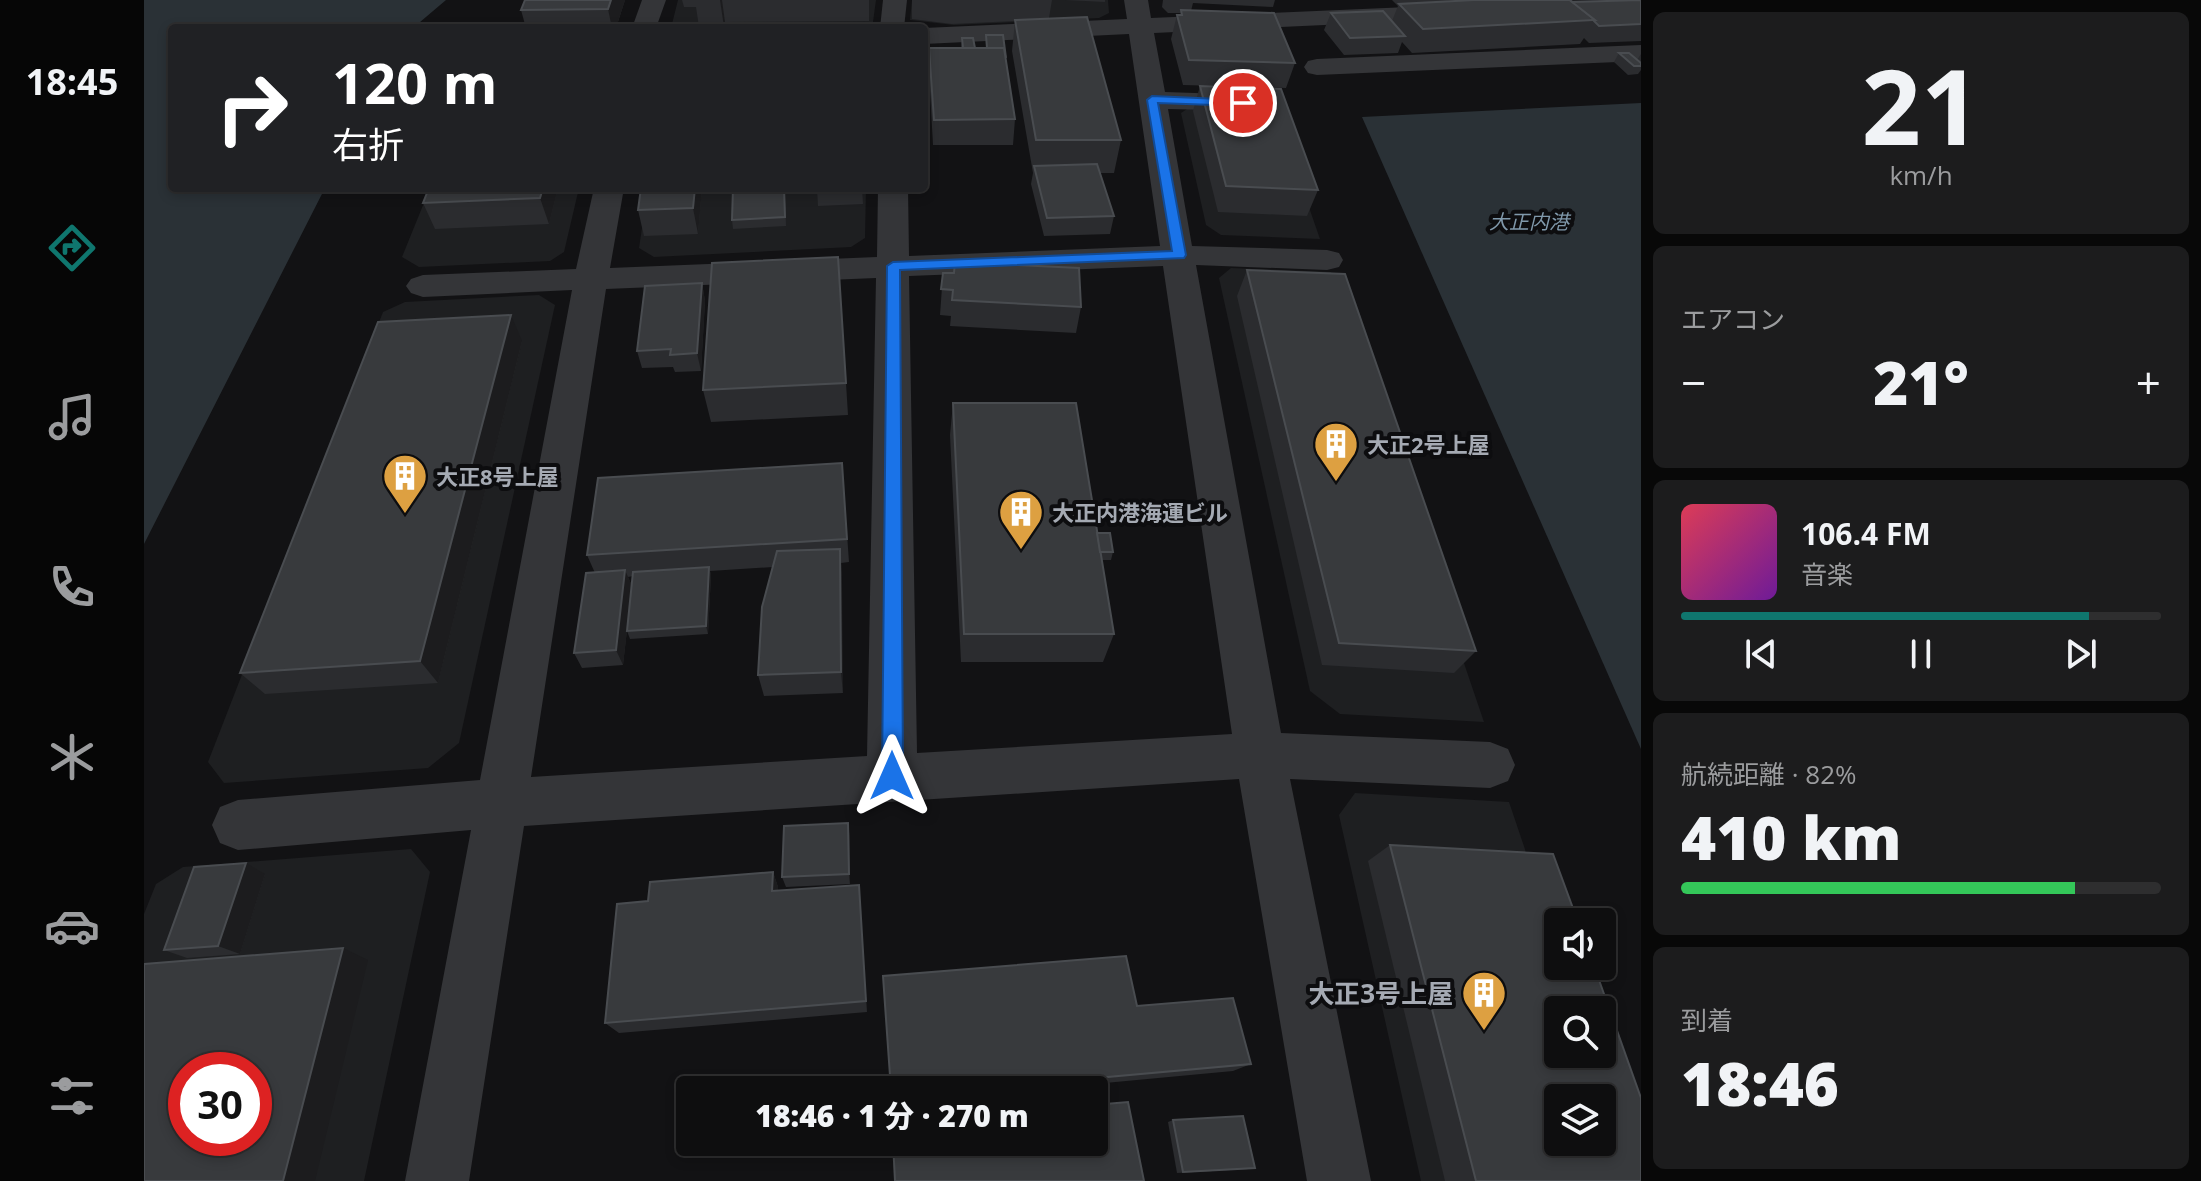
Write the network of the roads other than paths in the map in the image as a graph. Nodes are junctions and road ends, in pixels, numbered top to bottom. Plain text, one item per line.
1 (654, 0) edge
2 (895, 0) edge
3 (1296, 10) edge
4 (1485, 10) edge
5 (1138, 14) edge
6 (645, 24) edge
7 (892, 24) edge
8 (928, 36) edge
9 (1641, 53) edge
10 (1152, 100) junction
11 (1273, 104) edge
12 (608, 192) edge
13 (893, 192) edge
14 (1179, 255) junction
15 (1327, 260) dead end
16 (893, 266) junction
17 (591, 279) junction
18 (423, 286) dead end
19 (1260, 755) junction
20 (1490, 765) dead end
21 (892, 776) junction
22 (504, 803) junction
23 (238, 825) dead end
24 (437, 1181) edge
25 (1339, 1181) edge

1 - 6 street
2 - 7 street
3 - 4 street
3 - 5 street
3 - 9 street
5 - 8 street
5 - 10 street
10 - 11 street
10 - 14 street
12 - 17 street
13 - 16 street
14 - 15 street
14 - 16 street
14 - 19 street
16 - 17 street
16 - 21 street
17 - 18 street
17 - 22 street
19 - 20 street
19 - 21 street
19 - 25 street
21 - 22 street
22 - 23 street
22 - 24 street

